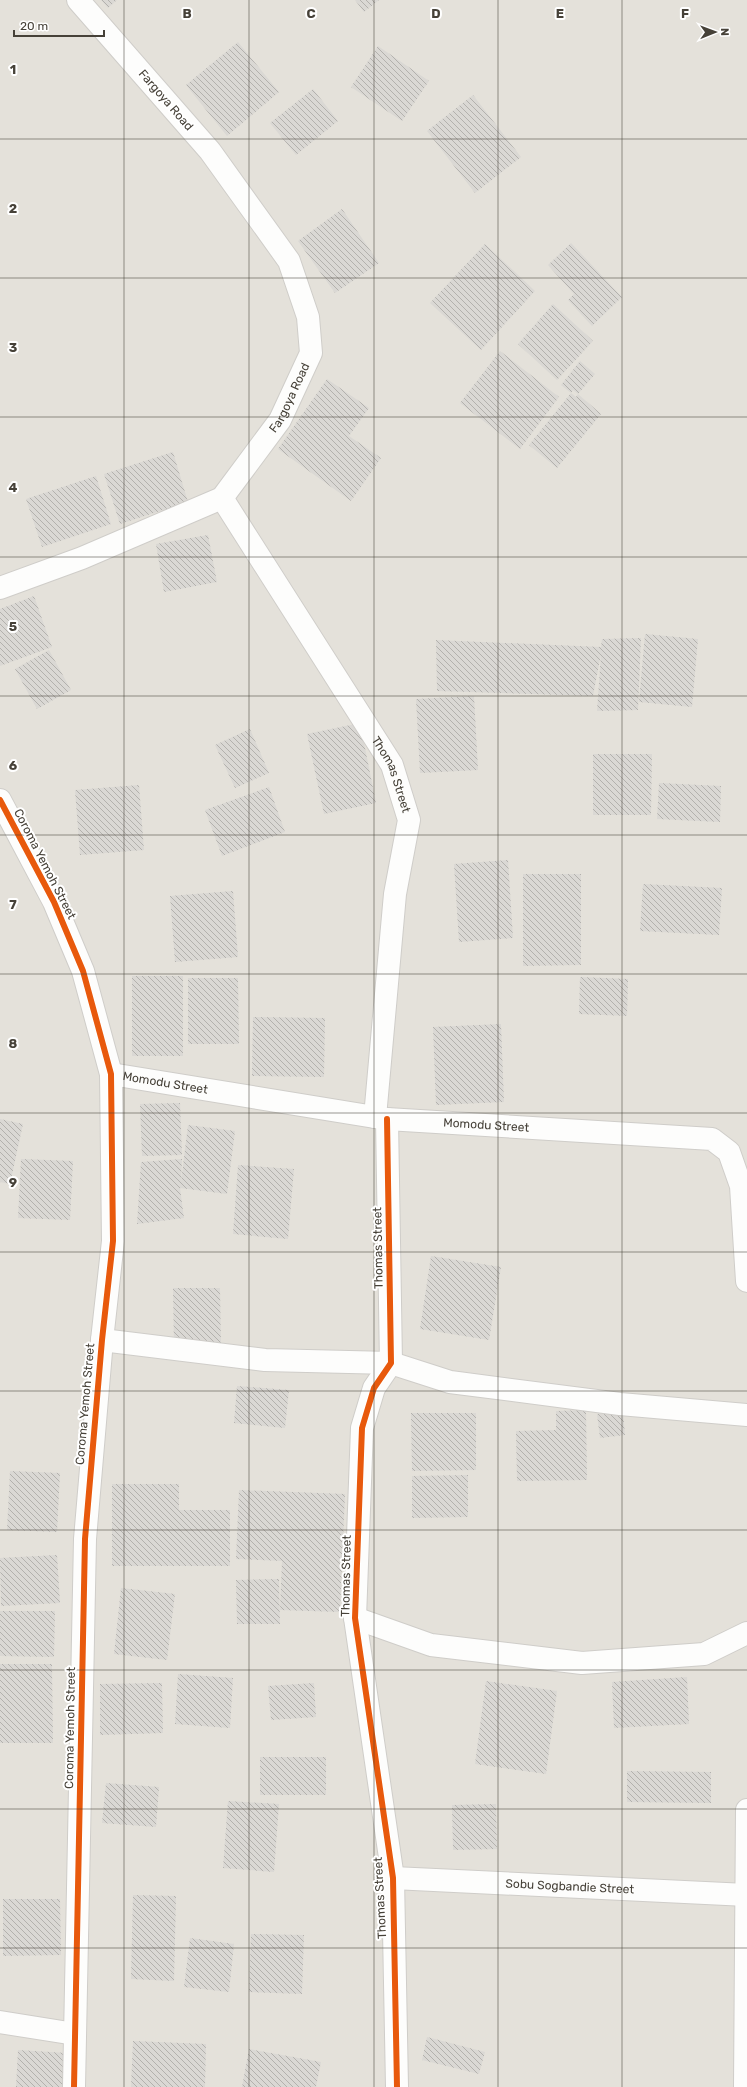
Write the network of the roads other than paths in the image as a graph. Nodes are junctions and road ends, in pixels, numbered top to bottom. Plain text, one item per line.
1 (78, 0) edge
2 (222, 498) junction
3 (0, 588) edge
4 (0, 800) edge
5 (111, 1074) junction
6 (381, 1118) junction
7 (747, 1281) edge
8 (102, 1340) junction
9 (391, 1363) junction
10 (747, 1415) edge
11 (355, 1618) junction
12 (747, 1633) edge
13 (747, 1810) edge
14 (393, 1878) junction
15 (746, 1895) edge
16 (0, 2022) edge
17 (75, 2034) junction
18 (74, 2087) edge
19 (397, 2087) edge
20 (745, 2087) edge

1 - 2 street, Fargoya Road
2 - 3 street
2 - 6 street, Thomas Street
4 - 5 street, Coroma Yemoh Street
5 - 6 street, Momodu Street
5 - 8 street, Coroma Yemoh Street
6 - 7 street, Momodu Street
6 - 9 street, Thomas Street
8 - 9 street
8 - 17 street, Coroma Yemoh Street
9 - 10 street
9 - 11 street, Thomas Street
11 - 12 street
11 - 14 street, Thomas Street
13 - 15 street
14 - 15 street, Sobu Sogbandie Street
14 - 19 street, Thomas Street
15 - 20 street
16 - 17 street
17 - 18 street, Coroma Yemoh Street

